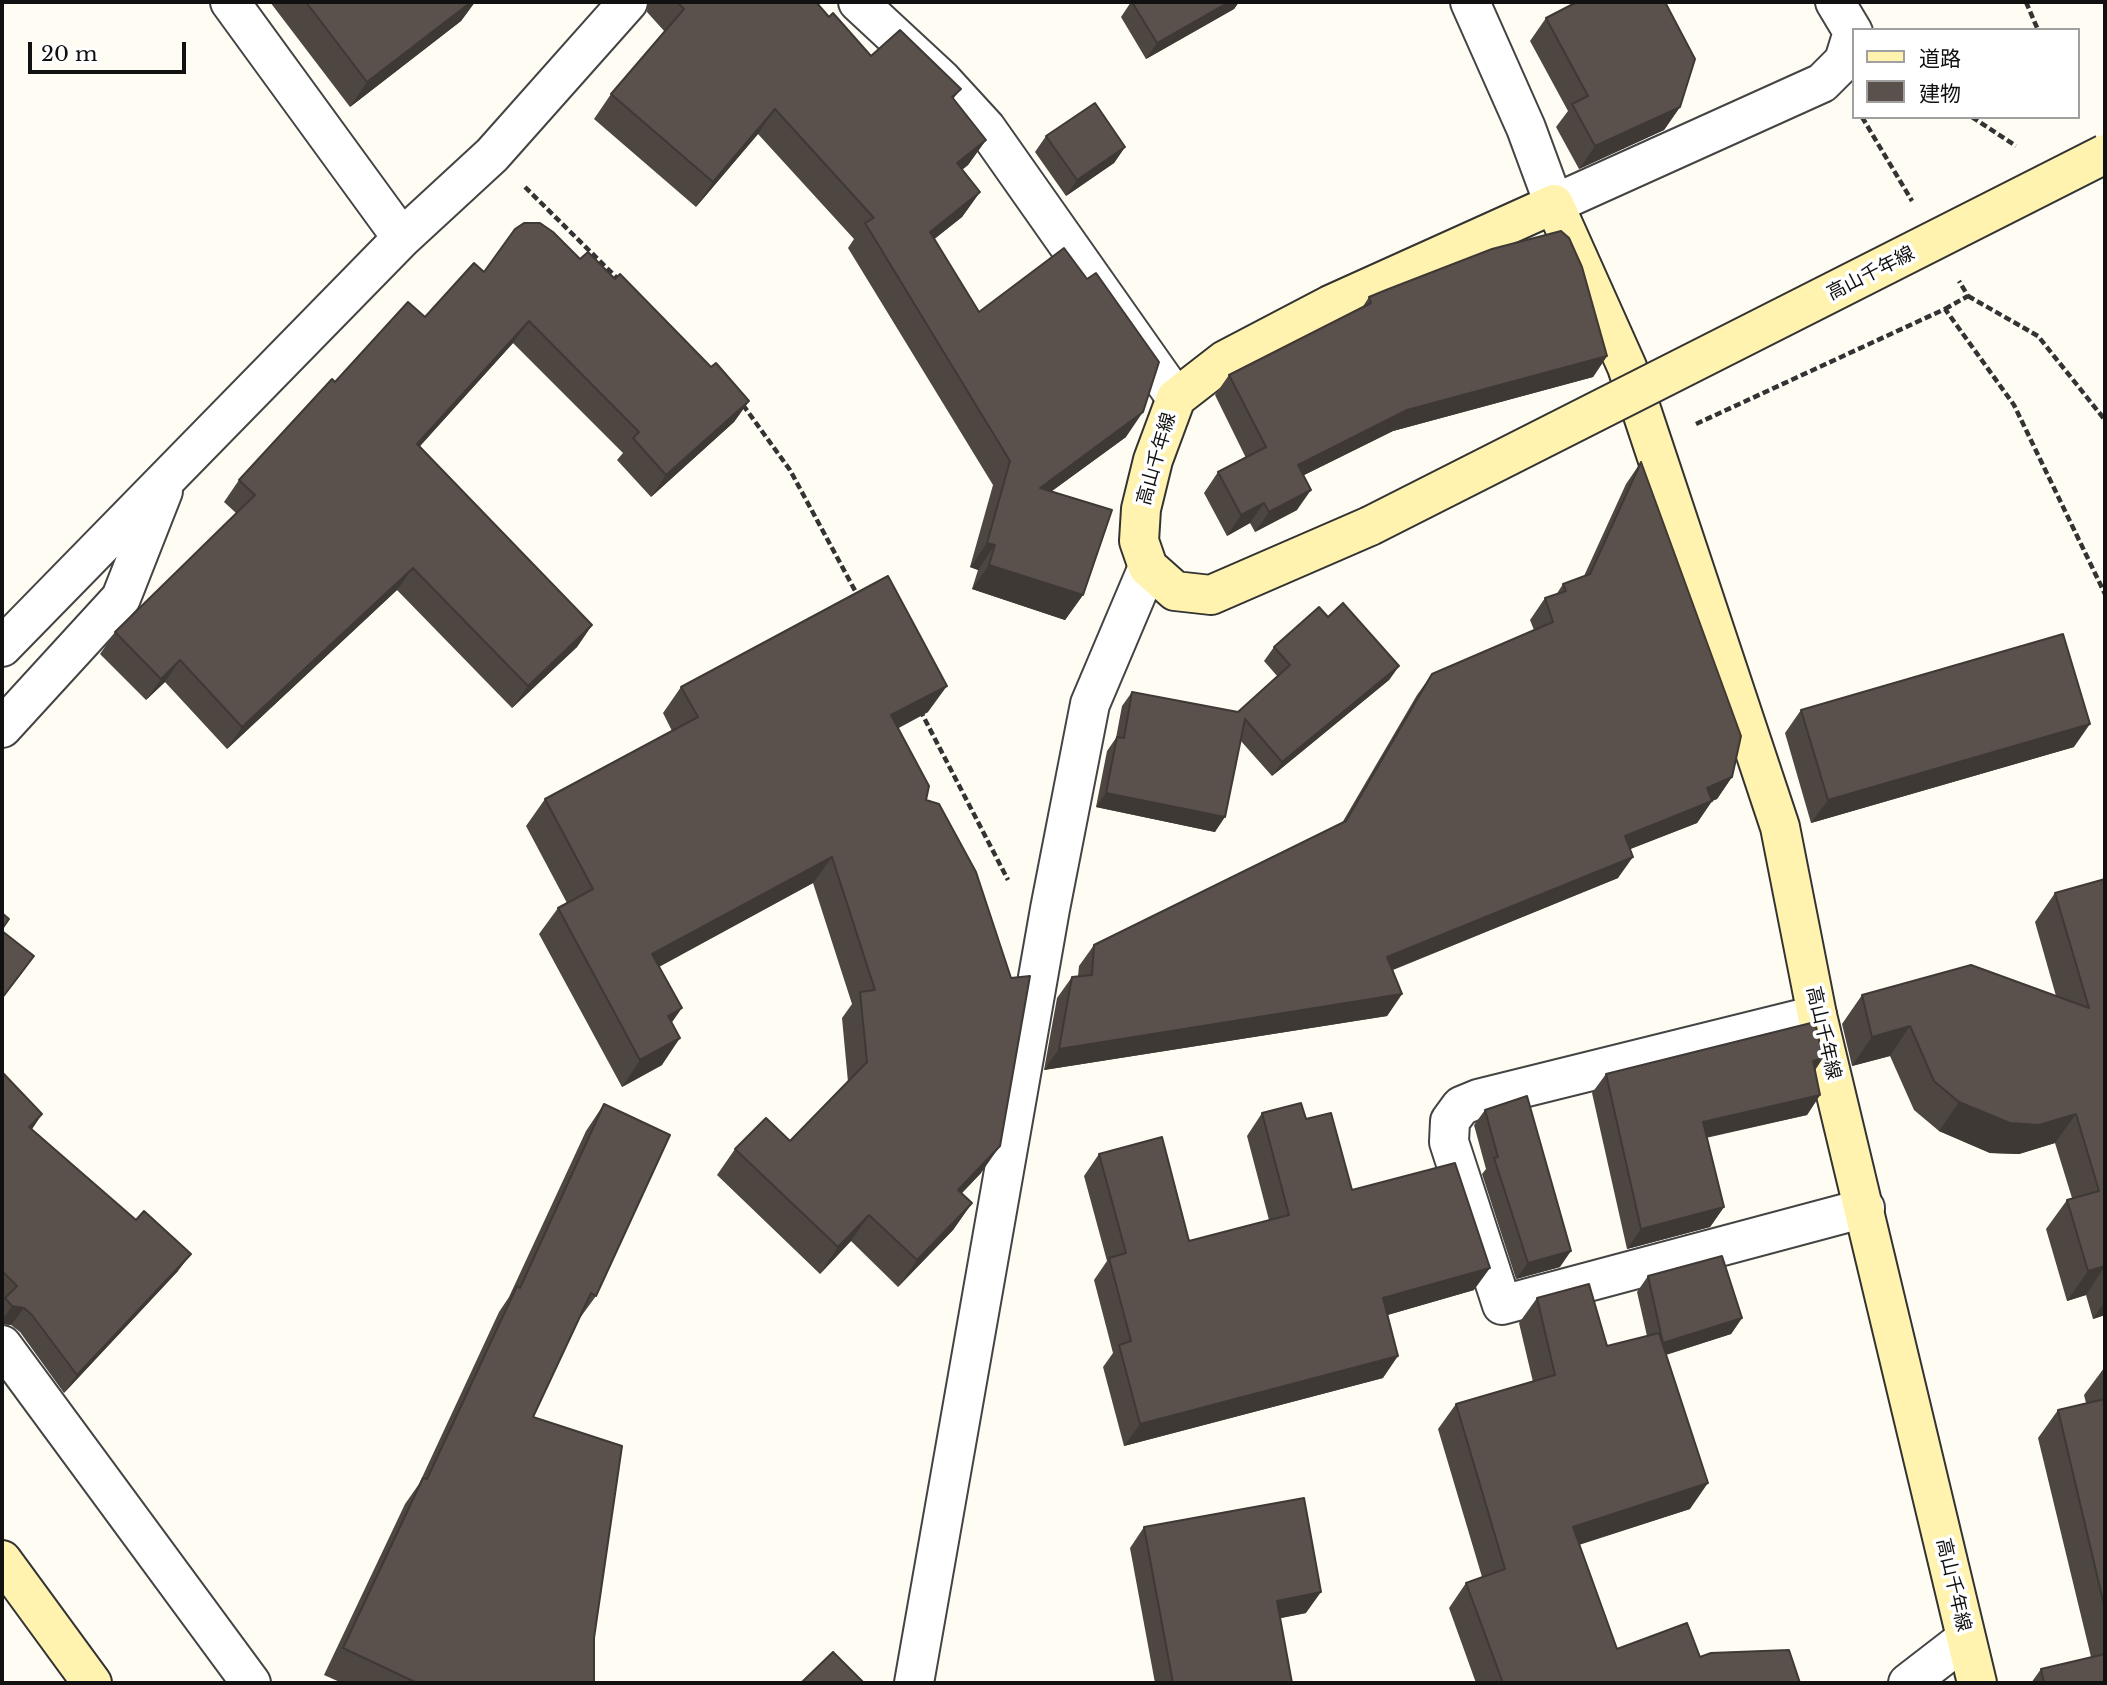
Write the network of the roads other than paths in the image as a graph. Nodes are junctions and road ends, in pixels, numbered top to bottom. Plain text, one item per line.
1 (230, 2) edge
2 (628, 2) edge
3 (858, 2) edge
4 (1470, 2) edge
5 (1835, 2) edge
6 (1852, 30) edge
7 (1852, 35) edge
8 (2105, 154) edge
9 (1554, 204) junction
10 (402, 238) junction
11 (1176, 398) junction
12 (169, 476) junction
13 (1148, 567) junction
14 (2, 647) edge
15 (2, 728) edge
16 (1817, 1015) junction
17 (1865, 1208) junction
18 (2, 1345) edge
19 (2, 1560) edge
20 (1965, 1639) junction
21 (92, 1683) edge
22 (251, 1683) edge
23 (914, 1683) edge
24 (1908, 1683) edge
25 (1977, 1683) edge

1 - 10 street
2 - 10 street
3 - 11 street
4 - 9 street
5 - 6 street
7 - 9 street
8 - 13 main road, 高山千年線, bridge
9 - 11 main road, 高山千年線
9 - 16 main road, 高山千年線
10 - 12 street
11 - 13 main road, 高山千年線
12 - 14 street
12 - 15 street
13 - 23 street
16 - 17 main road, 高山千年線
16 - 17 street
17 - 20 main road, 高山千年線
18 - 22 street
19 - 21 main road
20 - 24 street
20 - 25 main road, 高山千年線

